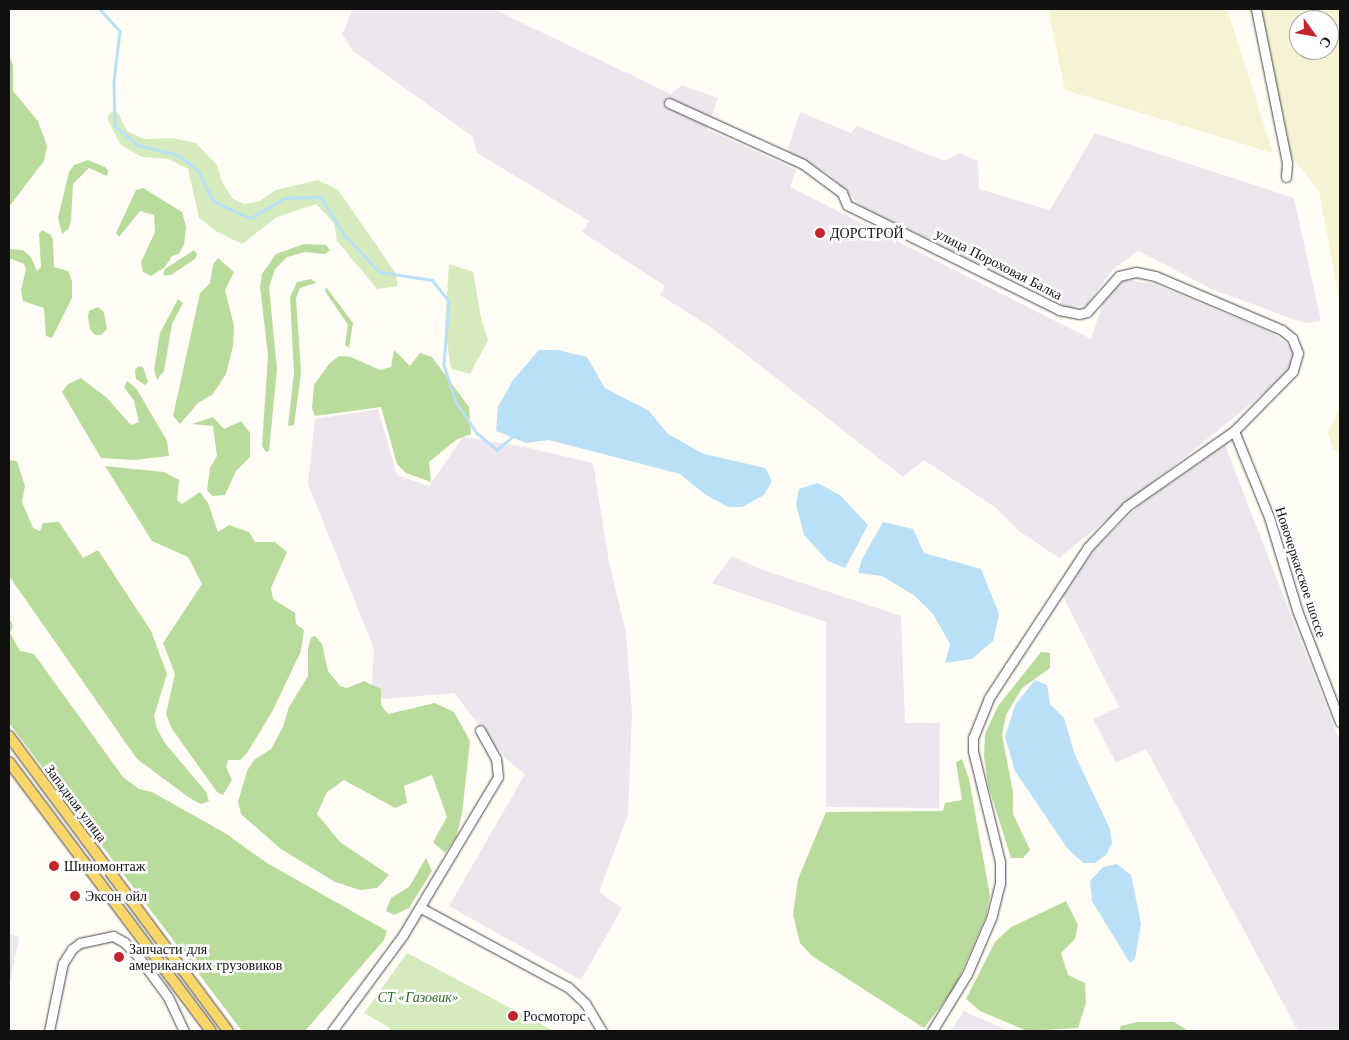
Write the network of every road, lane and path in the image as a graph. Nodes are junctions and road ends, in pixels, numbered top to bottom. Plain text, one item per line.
1 (1256, 9) edge
2 (669, 103) dead end
3 (1286, 177) dead end
4 (1234, 431) junction
5 (1340, 722) edge
6 (480, 730) dead end
7 (9, 736) edge
8 (9, 762) edge
9 (421, 908) junction
10 (49, 1031) edge
11 (184, 1031) edge
12 (211, 1031) edge
13 (228, 1031) edge
14 (332, 1031) edge
15 (602, 1031) edge
16 (932, 1031) edge

1 - 3 street
2 - 4 street, улица Пороховая Балка
4 - 5 street, Новочеркасское шоссе
4 - 16 street
6 - 9 street
7 - 13 main road, Западная улица
8 - 12 main road
9 - 14 street
9 - 15 street
10 - 11 street

